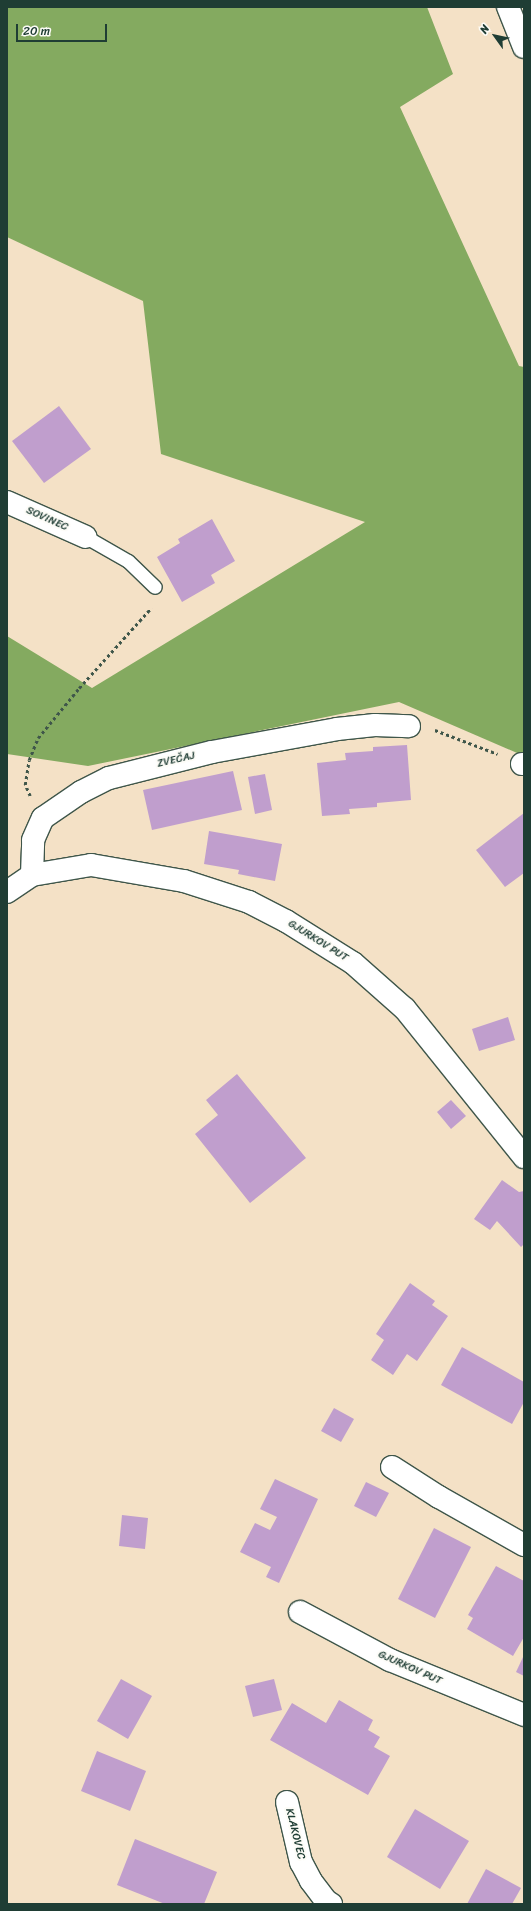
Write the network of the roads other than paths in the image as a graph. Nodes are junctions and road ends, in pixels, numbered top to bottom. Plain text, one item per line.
1 (508, 7) edge
2 (524, 47) edge
3 (7, 502) edge
4 (86, 537) joint
5 (155, 587) road end
6 (409, 726) dead end
7 (32, 875) junction
8 (7, 892) edge
9 (524, 1157) edge
10 (392, 1467) dead end
11 (524, 1545) edge
12 (300, 1612) dead end
13 (524, 1715) edge
14 (287, 1802) dead end
15 (331, 1904) edge

1 - 2 street
3 - 4 street, SOVINEC
4 - 5 lane
6 - 7 street, ZVEČAJ
7 - 8 street
7 - 9 street, GJURKOV PUT
10 - 11 street
12 - 13 street, GJURKOV PUT
14 - 15 street, KLAKOVEC

